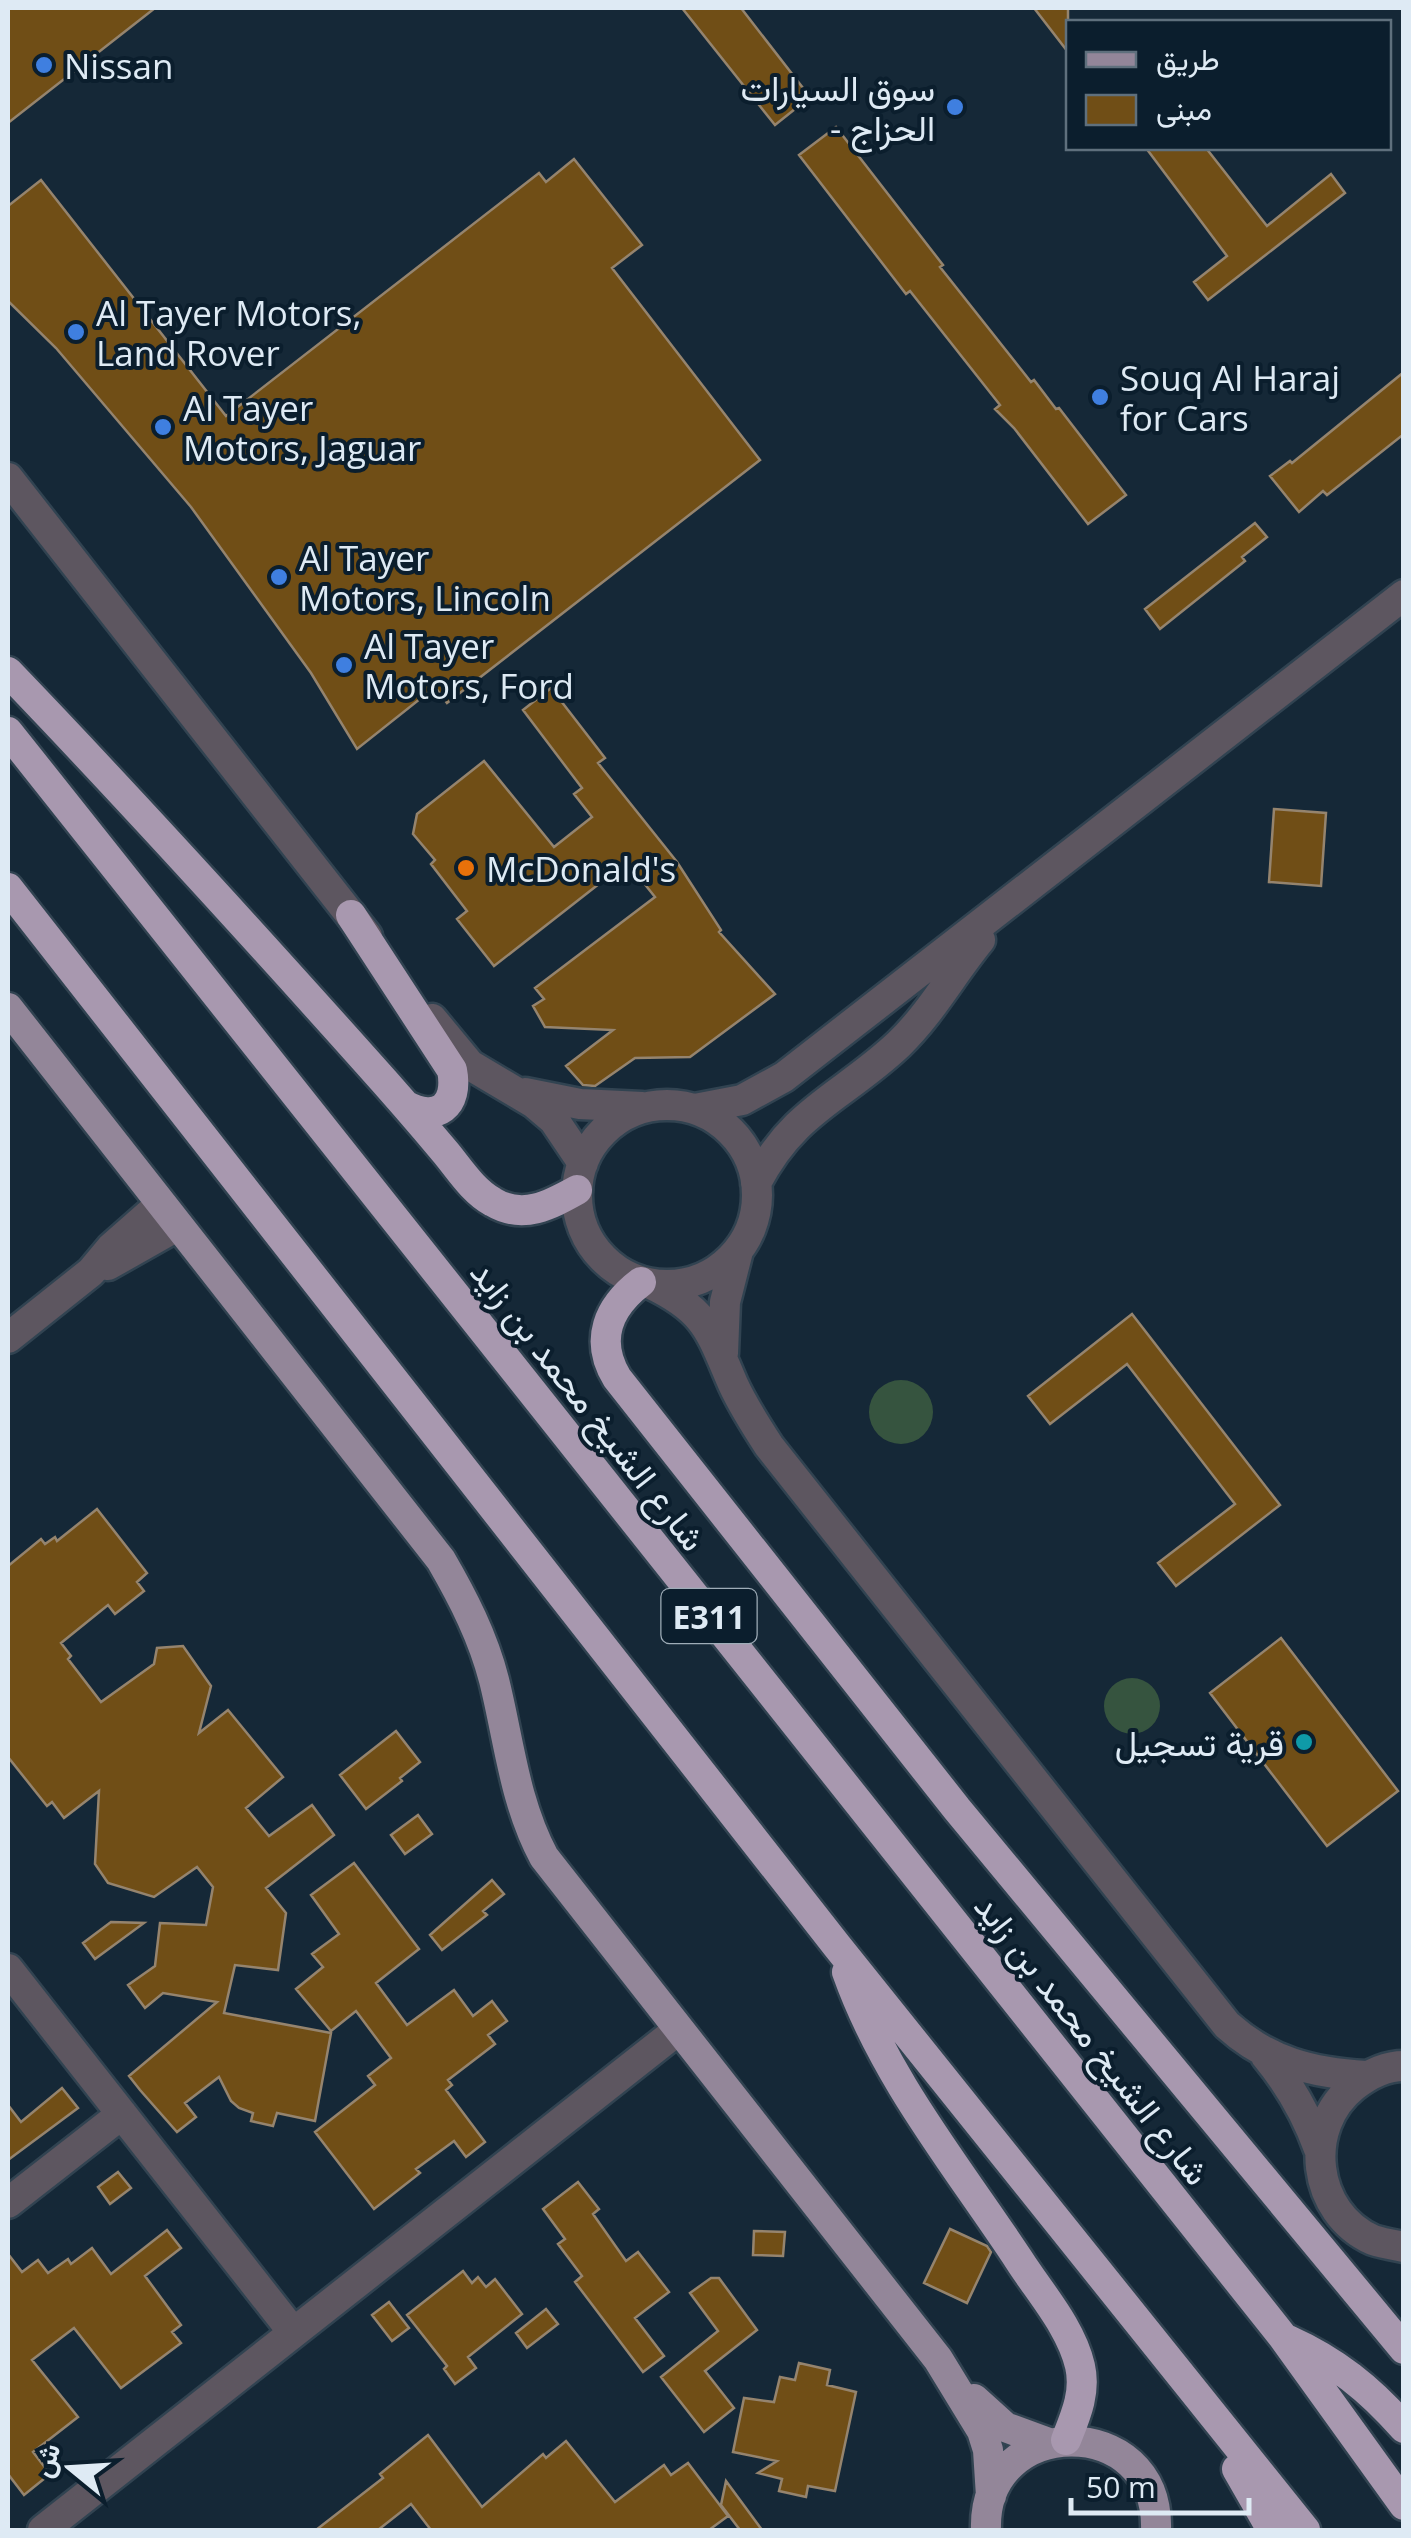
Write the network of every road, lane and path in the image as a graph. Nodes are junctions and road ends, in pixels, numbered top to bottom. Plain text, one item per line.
1 (8, 478) edge
2 (1404, 595) edge
3 (8, 672) edge
4 (8, 732) edge
5 (8, 888) edge
6 (1026, 890) junction
7 (351, 915) junction
8 (8, 1008) edge
9 (512, 1090) junction
10 (405, 1105) junction
11 (649, 1107) junction
12 (695, 1110) junction
13 (580, 1176) junction
14 (756, 1184) junction
15 (169, 1215) junction
16 (738, 1250) junction
17 (646, 1283) junction
18 (8, 1338) edge
19 (723, 1356) junction
20 (837, 1946) junction
21 (8, 1969) edge
22 (678, 2030) junction
23 (1264, 2054) junction
24 (1404, 2066) edge
25 (1366, 2076) junction
26 (122, 2114) junction
27 (1319, 2149) junction
28 (8, 2203) edge
29 (1389, 2243) edge
30 (1404, 2262) edge
31 (293, 2332) junction
32 (1283, 2337) junction
33 (1404, 2350) edge
34 (944, 2368) junction
35 (1198, 2402) junction
36 (1404, 2428) edge
37 (1058, 2441) junction
38 (991, 2496) junction
39 (1404, 2505) edge
40 (43, 2530) edge
41 (986, 2530) edge
42 (1156, 2530) edge
43 (1272, 2530) edge
44 (1305, 2530) edge

1 - 7 street
2 - 6 street
3 - 10 highway
4 - 32 highway, شارع الشيخ محمد بن زايد / E311
5 - 20 highway, E311
6 - 12 street
6 - 14 street
7 - 9 street
7 - 10 highway
8 - 15 main road
9 - 11 street
9 - 13 street
10 - 13 highway
11 - 12 street
11 - 13 street
12 - 14 street
13 - 17 street
14 - 16 street
15 - 18 street
15 - 22 main road
16 - 17 street
16 - 19 street
17 - 19 street
17 - 33 highway
19 - 23 street
20 - 35 highway, E311
20 - 37 highway
21 - 26 street
22 - 31 street
22 - 34 main road
23 - 25 street
23 - 27 street
24 - 25 street
25 - 27 street
26 - 28 street
26 - 31 street
27 - 29 street
29 - 30 street
31 - 40 street
32 - 36 highway
32 - 39 highway, شارع الشيخ محمد بن زايد / E311
34 - 37 main road
34 - 38 main road
35 - 43 highway
35 - 44 highway, E311
37 - 38 main road
37 - 42 main road
38 - 41 main road

